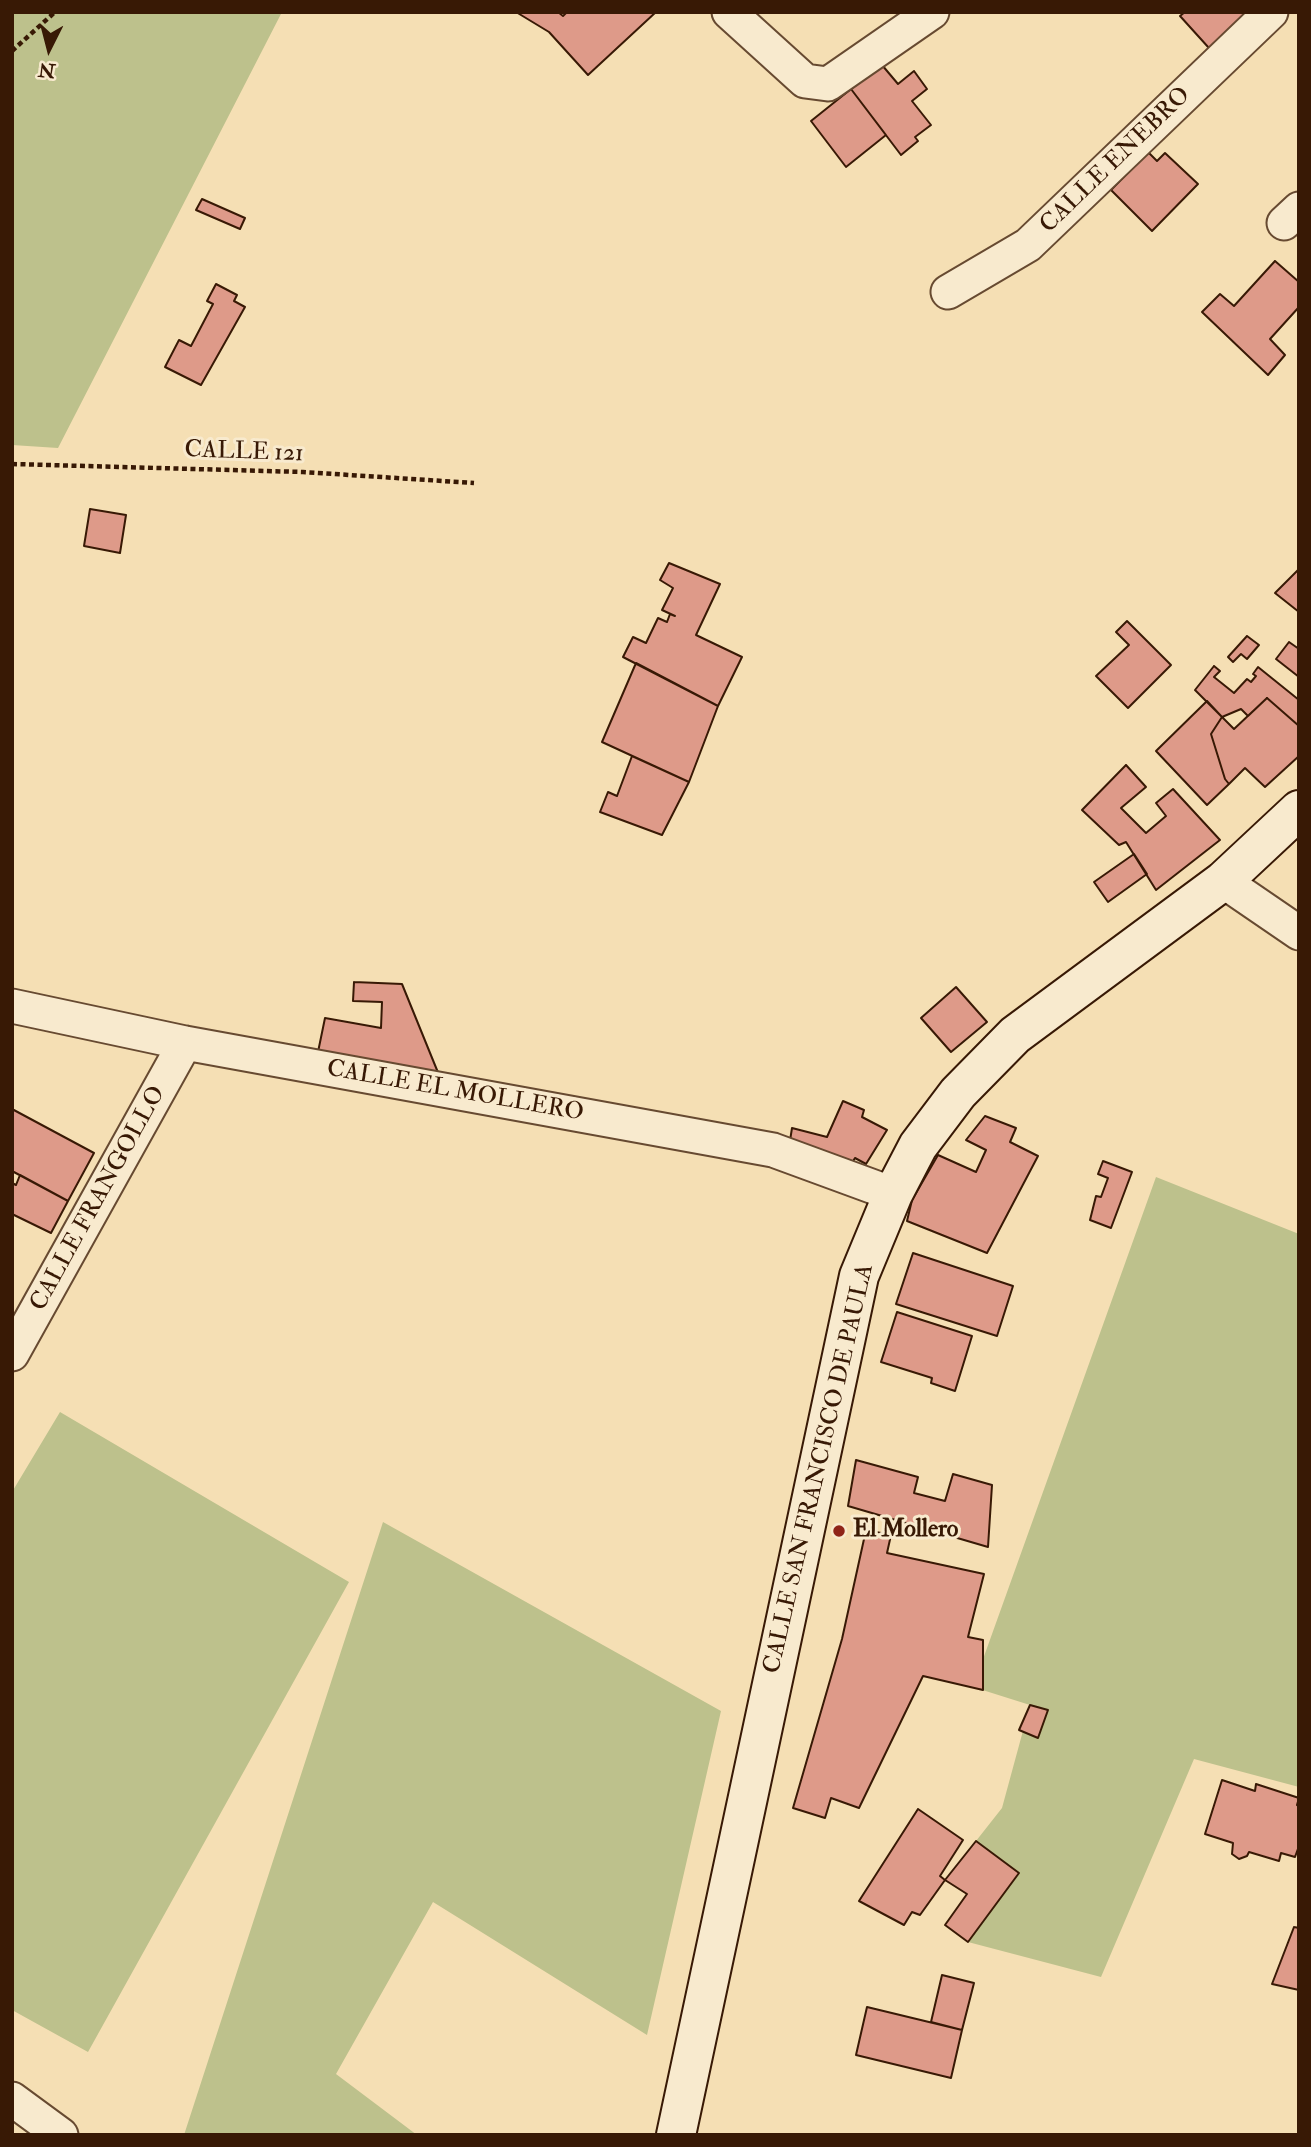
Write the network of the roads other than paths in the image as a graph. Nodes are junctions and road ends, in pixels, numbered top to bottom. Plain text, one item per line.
1 (729, 12) edge
2 (932, 12) edge
3 (1271, 12) edge
4 (948, 292) dead end
5 (1299, 810) edge
6 (1223, 881) junction
7 (1299, 933) edge
8 (12, 1006) edge
9 (185, 1043) junction
10 (893, 1194) junction
11 (12, 1354) edge
12 (12, 2099) edge
13 (61, 2135) edge
14 (676, 2135) edge

1 - 2 street
3 - 4 street, CALLE ENEBRO
5 - 6 main road, CALLE SAN FRANCISCO DE PAULA
6 - 7 street
6 - 10 main road, CALLE SAN FRANCISCO DE PAULA
8 - 9 street, CALLE EL MOLLERO
9 - 10 street, CALLE EL MOLLERO
9 - 11 street, CALLE FRANGOLLO
10 - 14 main road, CALLE SAN FRANCISCO DE PAULA
12 - 13 street

